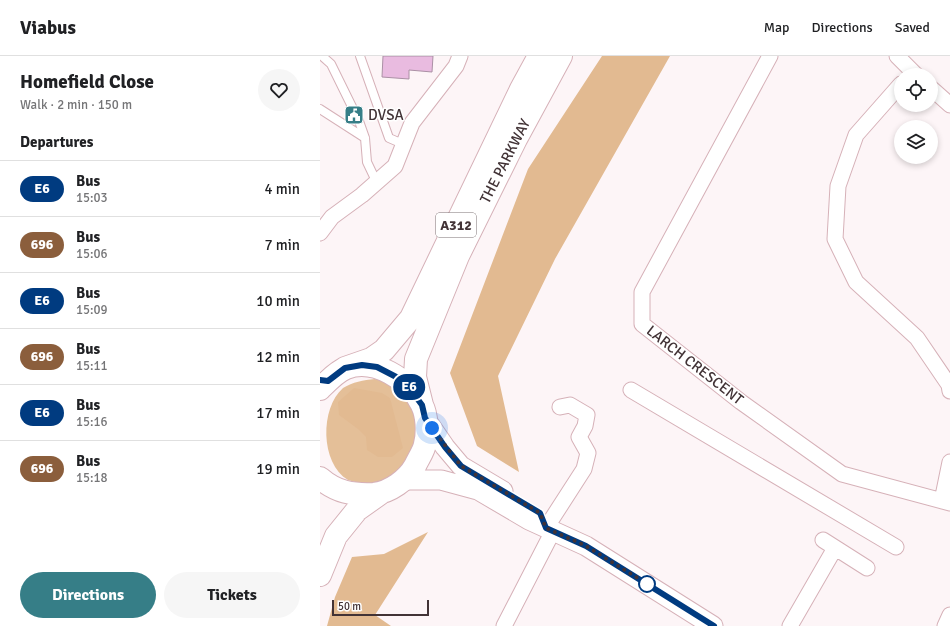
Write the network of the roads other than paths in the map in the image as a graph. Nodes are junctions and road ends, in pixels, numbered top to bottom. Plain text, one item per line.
1 (321, 56) edge
2 (360, 56) edge
3 (460, 56) edge
4 (539, 56) edge
5 (561, 56) edge
6 (770, 56) edge
7 (897, 56) edge
8 (907, 68) edge
9 (894, 92) edge
10 (938, 94) edge
11 (950, 105) edge
12 (320, 109) edge
13 (365, 138) junction
14 (403, 144) junction
15 (377, 183) junction
16 (320, 232) edge
17 (328, 379) edge
18 (631, 390) dead end
19 (950, 391) edge
20 (560, 406) dead end
21 (423, 411) junction
22 (950, 462) edge
23 (320, 478) edge
24 (403, 480) junction
25 (381, 493) junction
26 (946, 502) edge
27 (550, 529) junction
28 (896, 547) dead end
29 (867, 568) dead end
30 (320, 575) edge
31 (950, 615) edge
32 (504, 626) edge
33 (714, 626) edge
34 (790, 626) edge
35 (945, 626) edge

1 - 13 lane
2 - 14 lane
3 - 14 street
4 - 17 highway, THE PARKWAY / A312
5 - 21 highway, THE PARKWAY / A312
6 - 26 street, LARCH CRESCENT
7 - 8 street
9 - 19 street
10 - 11 street
12 - 13 lane
13 - 15 lane
14 - 15 street
15 - 16 street
17 - 21 highway, A312
18 - 28 street
20 - 27 street
21 - 24 highway, A312
21 - 27 street
22 - 26 street
23 - 25 highway, A312
24 - 25 highway, A312
24 - 27 street
25 - 30 highway, A312
27 - 32 street
27 - 33 street
29 - 34 street
31 - 35 street

